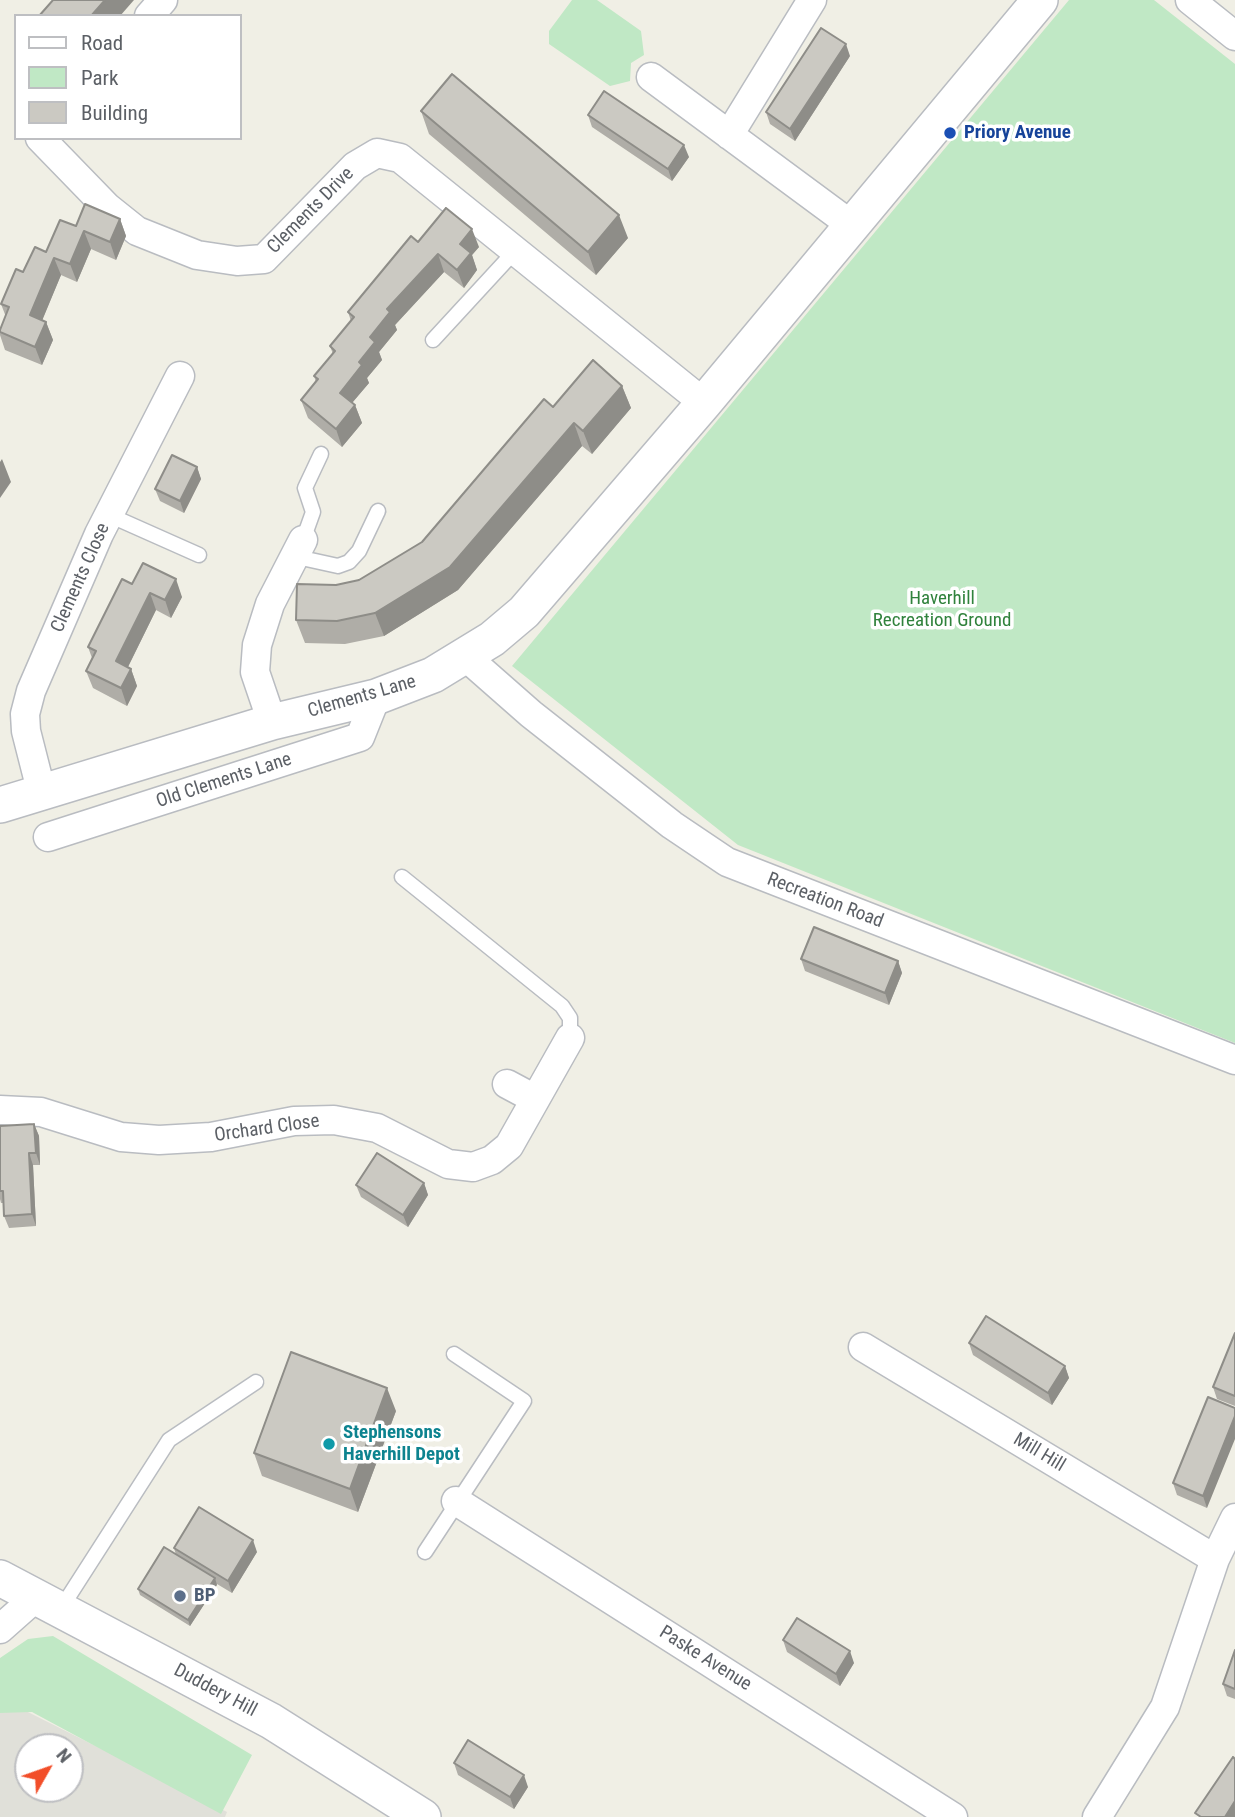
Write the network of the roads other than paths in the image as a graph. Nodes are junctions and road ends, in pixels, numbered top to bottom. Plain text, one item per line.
1 (163, 0) edge
2 (812, 0) edge
3 (1040, 0) edge
4 (1190, 0) edge
5 (151, 14) edge
6 (1235, 36) edge
7 (651, 77) dead end
8 (729, 135) junction
9 (42, 140) edge
10 (854, 227) junction
11 (515, 251) junction
12 (433, 340) dead end
13 (180, 376) dead end
14 (704, 403) junction
15 (320, 454) dead end
16 (378, 511) dead end
17 (109, 515) junction
18 (300, 548) junction
19 (199, 555) dead end
20 (465, 656) junction
21 (376, 697) junction
22 (272, 722) junction
23 (41, 790) junction
24 (0, 806) edge
25 (48, 837) dead end
26 (402, 877) dead end
27 (570, 1038) joint
28 (1235, 1060) edge
29 (507, 1084) dead end
30 (536, 1099) junction
31 (0, 1110) edge
32 (863, 1347) dead end
33 (454, 1353) dead end
34 (256, 1382) dead end
35 (456, 1501) junction
36 (1235, 1518) edge
37 (425, 1552) dead end
38 (1215, 1559) junction
39 (0, 1578) edge
40 (47, 1604) junction
41 (0, 1629) edge
42 (423, 1817) edge
43 (953, 1817) edge
44 (1097, 1817) edge

1 - 5 street
2 - 8 street
3 - 10 street, Clements Lane
4 - 6 street
7 - 8 street
8 - 10 street
9 - 11 street, Clements Drive
10 - 14 street, Clements Lane
11 - 12 lane
11 - 14 street, Clements Drive
13 - 17 street, Clements Close
14 - 20 street, Clements Lane
15 - 18 lane
16 - 18 lane
17 - 19 lane
17 - 23 street, Clements Close
18 - 22 street
20 - 21 street, Clements Lane
20 - 28 street, Recreation Road
21 - 22 street, Clements Lane
21 - 25 street, Old Clements Lane
22 - 23 street, Clements Lane
23 - 24 street, Clements Lane
26 - 27 lane
27 - 30 street, Orchard Close
29 - 30 street
30 - 31 street, Orchard Close
32 - 38 street, Mill Hill
33 - 35 lane
34 - 40 lane
35 - 37 lane
35 - 43 street, Paske Avenue
36 - 38 street
38 - 44 street
39 - 40 street, Duddery Hill
40 - 41 street
40 - 42 street, Duddery Hill

